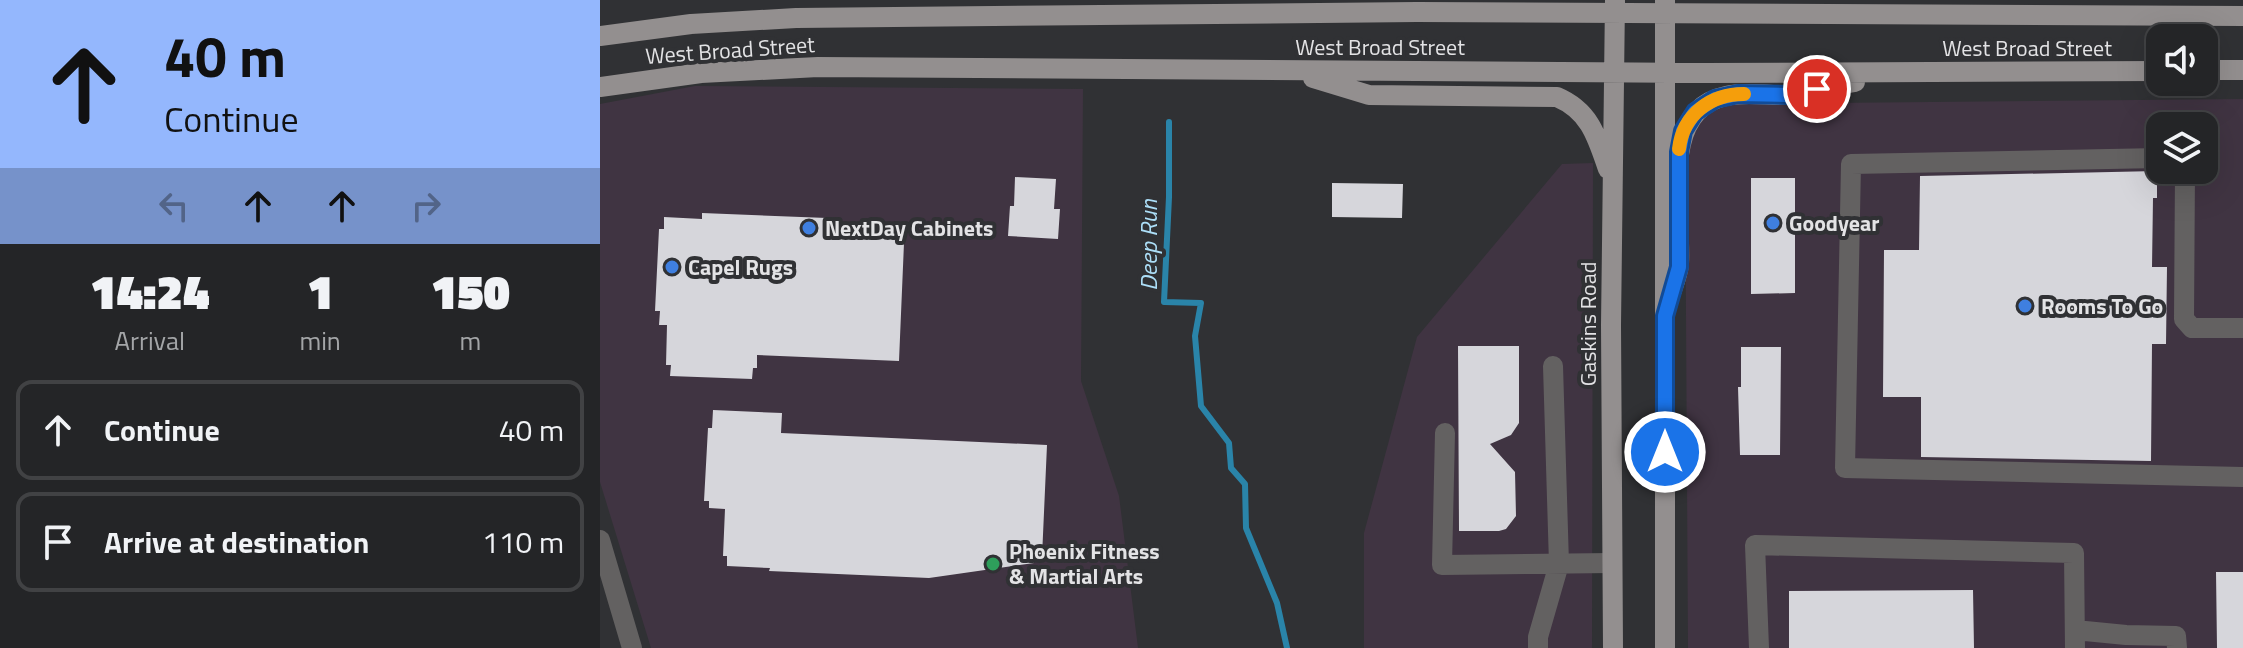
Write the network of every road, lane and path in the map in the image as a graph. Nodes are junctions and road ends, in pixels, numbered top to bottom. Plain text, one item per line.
1 (1615, 6) edge
2 (1665, 6) edge
3 (2122, 7) edge
4 (999, 8) edge
5 (2243, 16) edge
6 (600, 36) edge
7 (2218, 70) edge
8 (2243, 70) edge
9 (1290, 71) junction
10 (2146, 71) edge
11 (1615, 72) junction
12 (1664, 72) junction
13 (1905, 73) junction
14 (600, 87) edge
15 (2146, 158) edge
16 (1613, 183) junction
17 (2185, 184) edge
18 (1665, 316) junction
19 (2243, 328) edge
20 (1553, 366) dead end
21 (1445, 433) dead end
22 (2243, 477) edge
23 (600, 540) edge
24 (1612, 563) junction
25 (1559, 564) junction
26 (2075, 639) edge
27 (2126, 641) edge
28 (632, 648) edge
29 (1538, 648) edge
30 (1613, 648) edge
31 (1665, 648) edge
32 (1759, 648) edge
33 (2177, 648) edge

1 - 2 main road, West Broad Street
1 - 4 main road, West Broad Street
1 - 11 main road, Gaskins Road
2 - 3 main road, West Broad Street
2 - 12 main road
3 - 5 main road, West Broad Street
4 - 6 main road, West Broad Street
7 - 8 main road
9 - 11 main road, West Broad Street
9 - 14 main road, West Broad Street
9 - 16 main road
10 - 13 main road, West Broad Street
11 - 12 main road, West Broad Street
11 - 16 main road, Gaskins Road
12 - 13 main road, West Broad Street
12 - 18 main road
13 - 18 main road
15 - 22 street
16 - 24 main road, Gaskins Road
17 - 19 street
18 - 31 main road
20 - 25 street
21 - 25 street
23 - 28 street
24 - 25 street
24 - 30 main road, Gaskins Road
25 - 29 street
26 - 27 street
26 - 32 street
27 - 33 street

